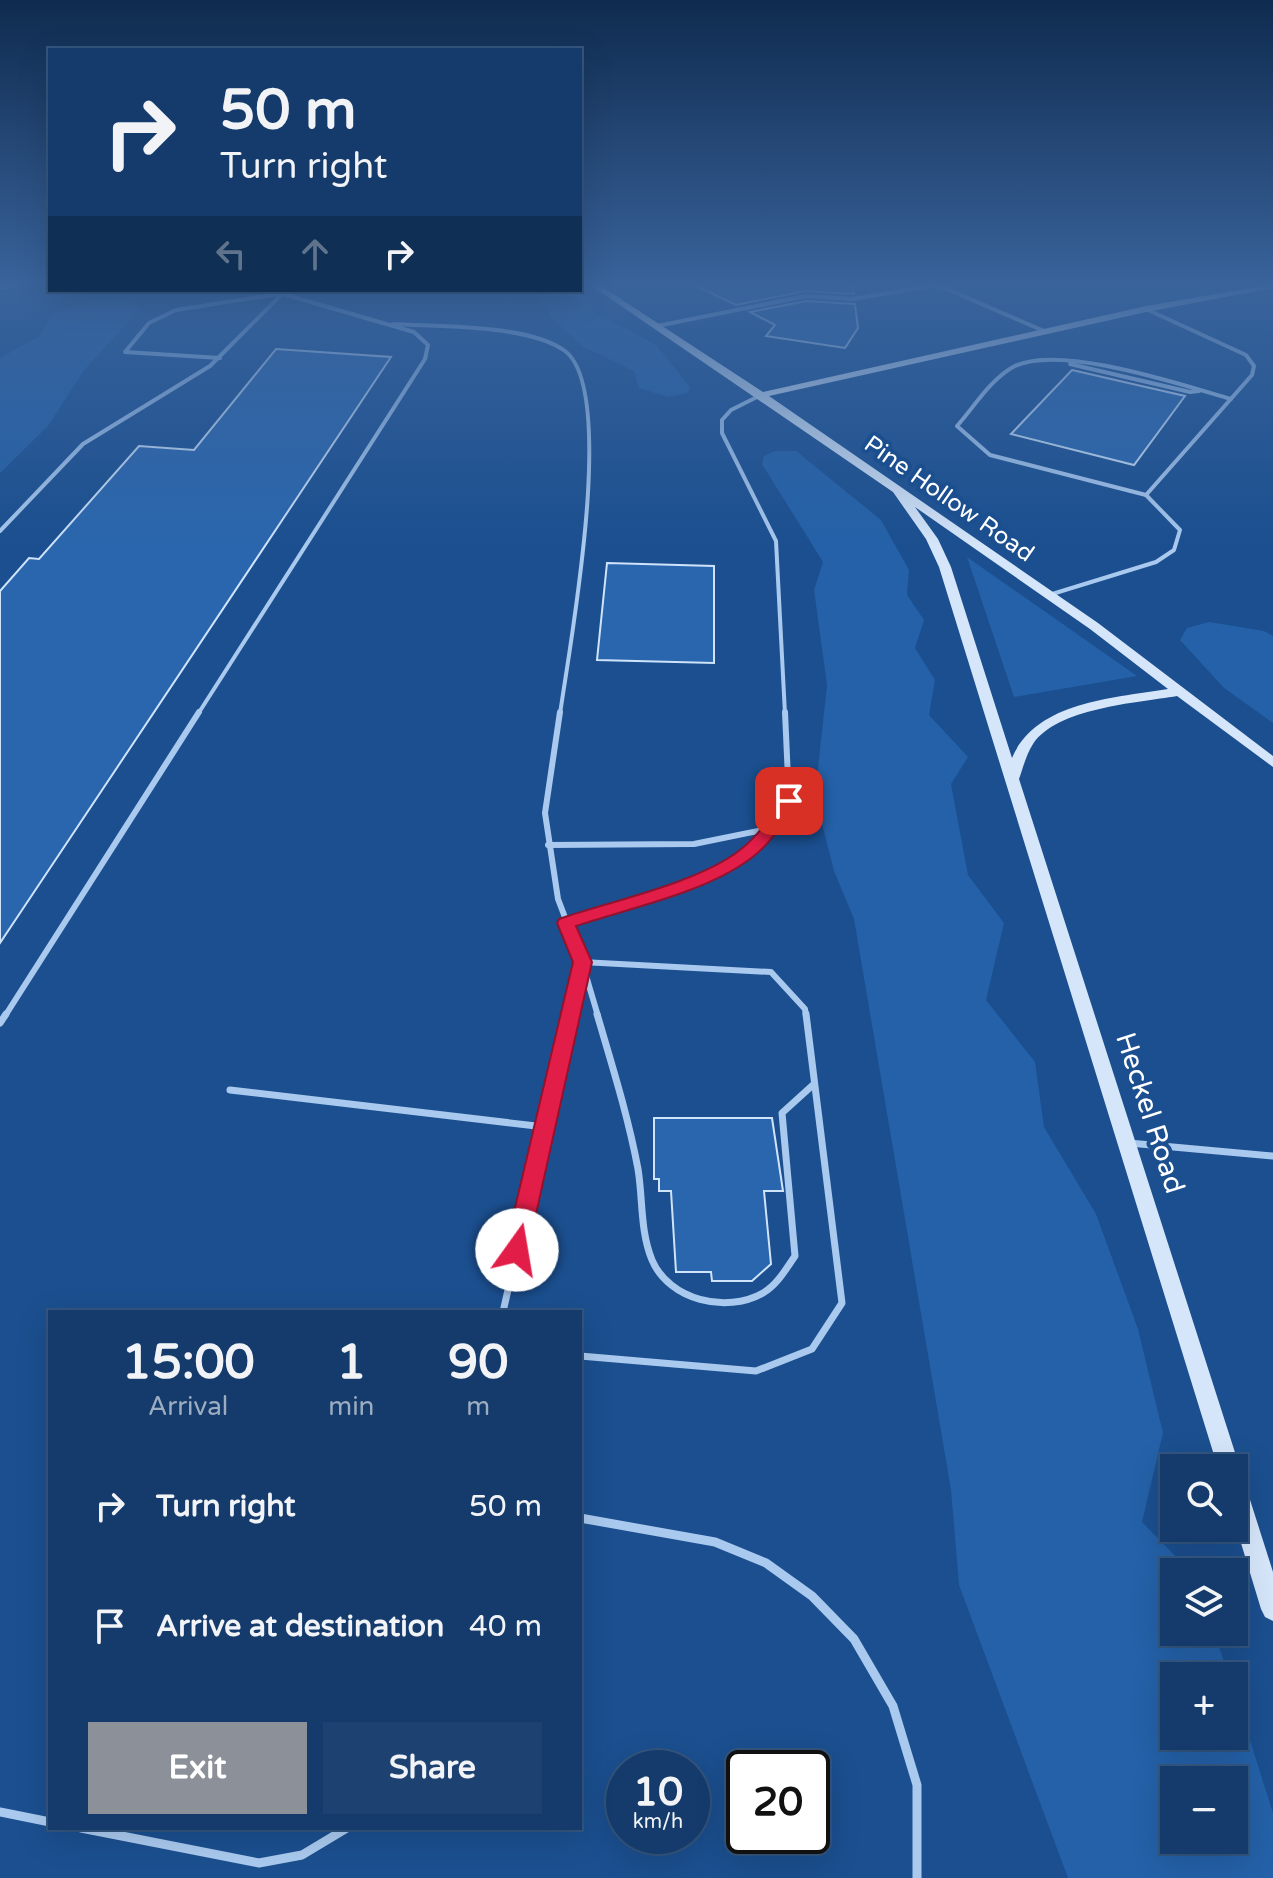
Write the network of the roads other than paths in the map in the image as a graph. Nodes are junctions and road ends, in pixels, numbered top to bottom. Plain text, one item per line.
1 (197, 372) edge
2 (417, 372) edge
3 (580, 372) edge
4 (726, 372) edge
5 (864, 372) edge
6 (1009, 372) edge
7 (1105, 372) edge
8 (1253, 372) edge
9 (761, 395) junction
10 (1231, 399) junction
11 (896, 488) junction
12 (1146, 495) junction
13 (0, 531) edge
14 (1049, 595) junction
15 (1180, 691) junction
16 (1273, 763) edge
17 (1013, 777) junction
18 (772, 828) junction
19 (548, 845) junction
20 (566, 923) junction
21 (582, 962) junction
22 (0, 1023) edge
23 (814, 1084) junction
24 (230, 1090) dead end
25 (545, 1127) junction
26 (1128, 1143) junction
27 (1273, 1156) edge
28 (503, 1310) edge
29 (582, 1356) edge
30 (1225, 1454) edge
31 (582, 1518) edge
32 (1248, 1529) edge
33 (1273, 1609) edge
34 (0, 1812) edge
35 (48, 1822) edge
36 (91, 1830) edge
37 (344, 1830) edge
38 (917, 1878) edge

1 - 13 lane
2 - 22 lane
3 - 19 lane
4 - 9 street, Pine Hollow Road
5 - 9 street
6 - 12 lane
7 - 10 lane
8 - 10 lane
9 - 11 street, Pine Hollow Road
9 - 18 lane
10 - 12 lane
11 - 14 street, Pine Hollow Road
11 - 17 street, Heckel Road
12 - 14 lane
14 - 15 street, Pine Hollow Road
15 - 16 street, Pine Hollow Road
15 - 17 street
17 - 26 street, Heckel Road
18 - 19 lane
18 - 20 lane
19 - 20 lane
20 - 21 lane
21 - 23 lane
21 - 23 lane
21 - 25 lane
23 - 29 lane
24 - 25 lane
25 - 28 lane
26 - 27 lane
26 - 30 street, Heckel Road
31 - 38 lane
32 - 33 street
34 - 35 lane
36 - 37 lane

